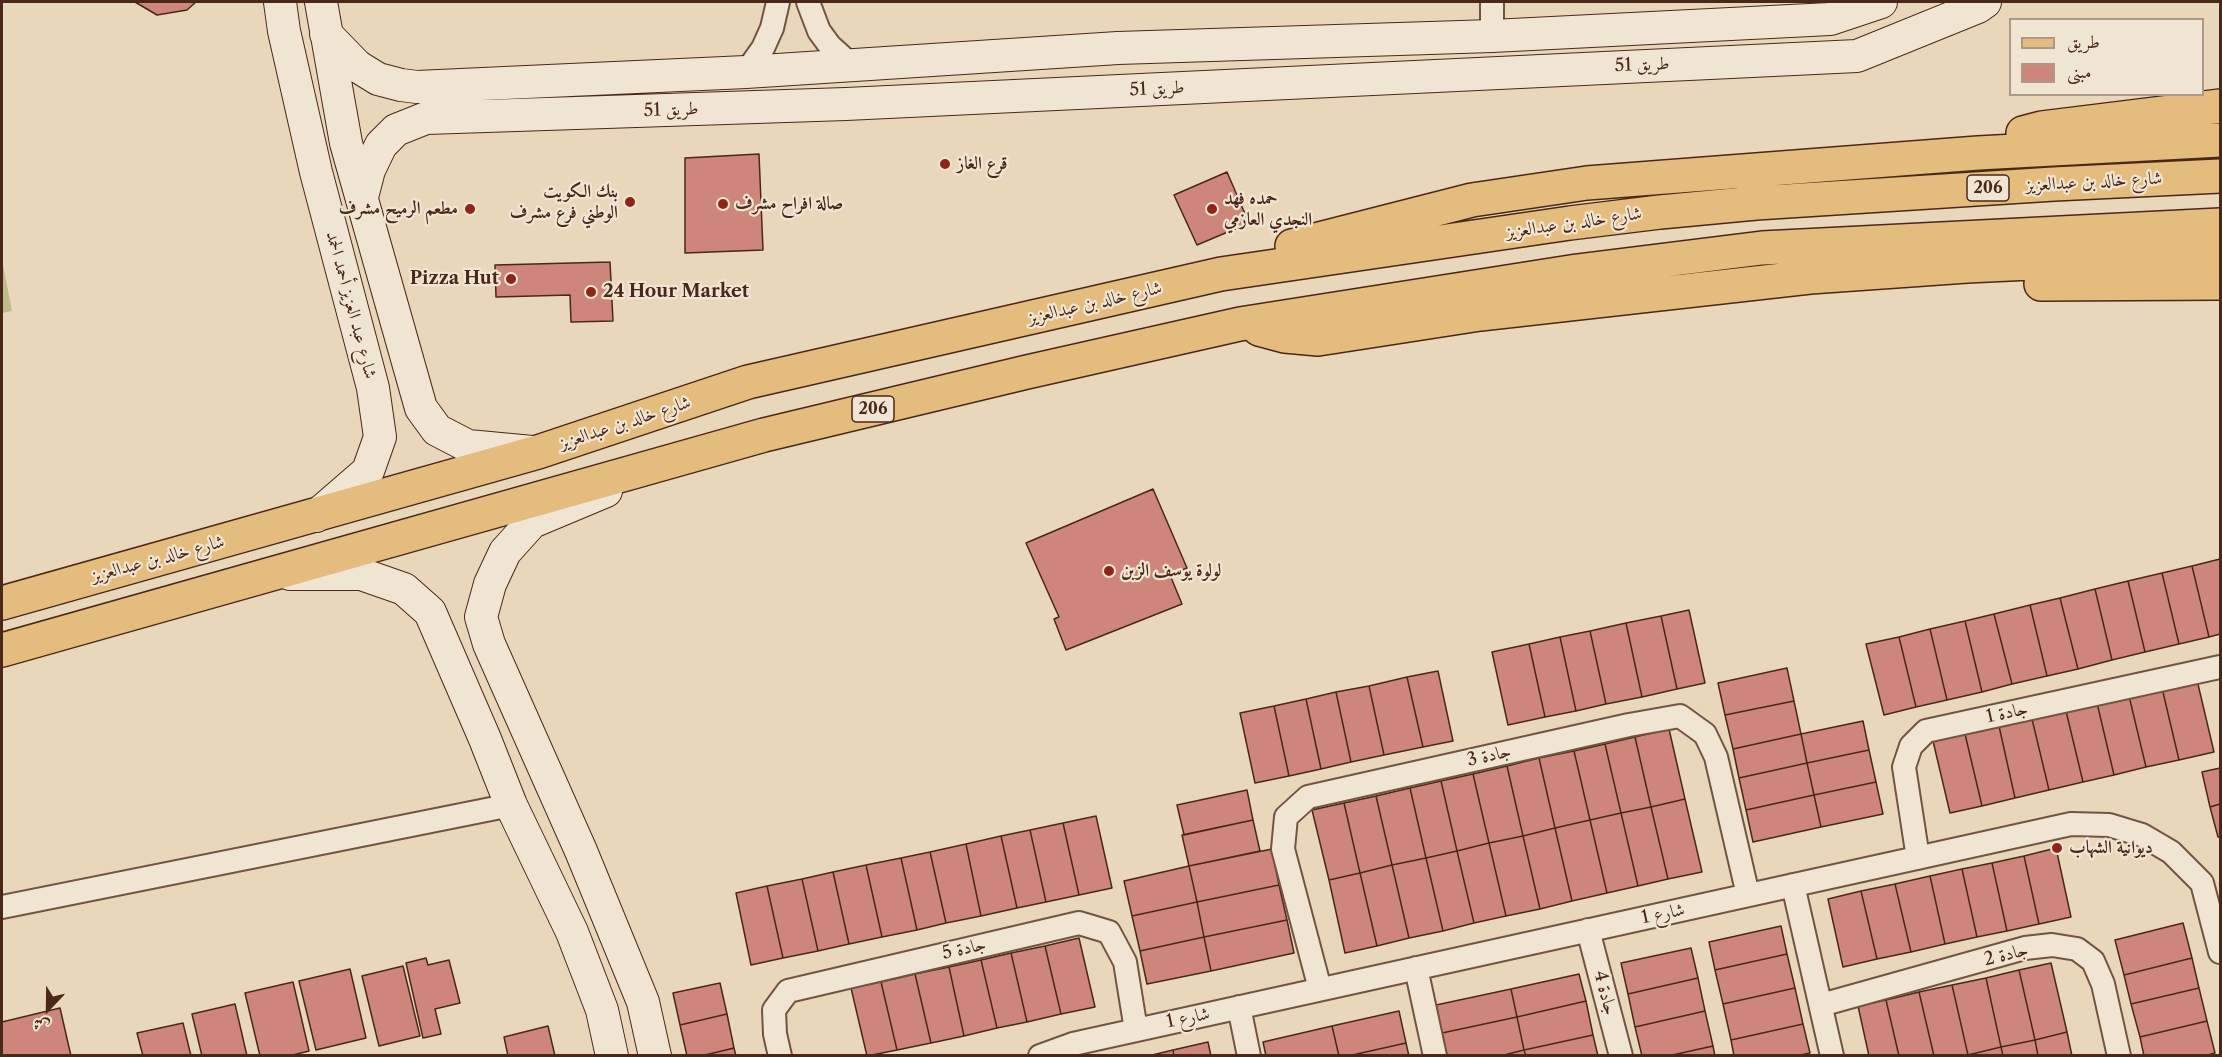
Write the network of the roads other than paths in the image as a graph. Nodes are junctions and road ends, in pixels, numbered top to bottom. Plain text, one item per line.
1 (280, 2) edge
2 (321, 2) edge
3 (778, 2) edge
4 (808, 2) edge
5 (1492, 2) edge
6 (1881, 2) edge
7 (1985, 2) edge
8 (1717, 25) junction
9 (326, 34) junction
10 (1492, 36) junction
11 (1195, 46) junction
12 (1160, 47) junction
13 (1719, 62) junction
14 (850, 64) junction
15 (746, 72) junction
16 (500, 84) junction
17 (1197, 87) junction
18 (1161, 89) junction
19 (2220, 106) edge
20 (508, 115) junction
21 (2220, 140) edge
22 (1978, 153) junction
23 (2220, 176) edge
24 (362, 197) junction
25 (2220, 225) edge
26 (2220, 254) edge
27 (1967, 266) junction
28 (1221, 274) junction
29 (2220, 283) edge
30 (1240, 324) junction
31 (405, 350) junction
32 (364, 360) junction
33 (537, 452) junction
34 (693, 455) junction
35 (316, 516) junction
36 (266, 574) junction
37 (2, 603) edge
38 (489, 644) junction
39 (2, 650) edge
40 (448, 654) junction
41 (2220, 667) edge
42 (511, 805) junction
43 (1918, 858) junction
44 (1793, 885) junction
45 (1748, 895) junction
46 (2, 907) edge
47 (1588, 930) junction
48 (2220, 952) edge
49 (1416, 968) junction
50 (1320, 989) junction
51 (1821, 1005) junction
52 (1239, 1007) junction
53 (1136, 1030) junction
54 (612, 1056) edge
55 (655, 1056) edge
56 (780, 1056) edge
57 (1040, 1056) edge
58 (1250, 1056) edge
59 (1436, 1056) edge
60 (1621, 1056) edge
61 (1832, 1056) edge
62 (2118, 1056) edge

1 - 32 street, شارع عبد العزيز أحمد الحمد
2 - 9 street
3 - 15 street
4 - 14 street
5 - 10 street
6 - 8 street, طريق 51
7 - 13 street, طريق 51
8 - 10 street, طريق 51
8 - 13 street
9 - 16 street, طريق 51
9 - 24 street
10 - 11 street, طريق 51
11 - 12 street, طريق 51
11 - 17 street
12 - 14 street, طريق 51
12 - 18 street
13 - 17 street, طريق 51
14 - 15 street, طريق 51
15 - 16 street, طريق 51
16 - 20 street
17 - 18 street, طريق 51
18 - 20 street, طريق 51
19 - 22 main road
20 - 24 street, طريق 51
21 - 22 main road
22 - 28 main road
23 - 28 main road, شارع خالد بن عبدالعزيز / 206
24 - 31 street
25 - 30 main road, 206
26 - 27 main road
27 - 29 main road
27 - 30 main road
28 - 33 main road, شارع خالد بن عبدالعزيز / 206
30 - 34 main road, 206
31 - 32 street
31 - 33 street
32 - 35 street, شارع عبد العزيز أحمد الحمد
33 - 35 main road, شارع خالد بن عبدالعزيز / 206
34 - 36 main road, 206
34 - 38 street
35 - 37 main road, شارع خالد بن عبدالعزيز / 206
36 - 39 main road, 206
36 - 40 street
38 - 40 street
38 - 55 street
40 - 42 street
41 - 43 street, جادة 1
42 - 46 street
42 - 54 street
43 - 44 street, شارع 1
43 - 48 street, شارع 1
44 - 45 street, شارع 1
44 - 51 street
45 - 47 street, شارع 1
45 - 50 street, جادة 3
47 - 49 street, شارع 1
47 - 60 street, جادة 4
49 - 50 street, شارع 1
49 - 59 street
50 - 52 street, شارع 1
51 - 61 street
51 - 62 street, جادة 2
52 - 53 street, شارع 1
52 - 58 street
53 - 56 street, جادة 5
53 - 57 street, شارع 1

